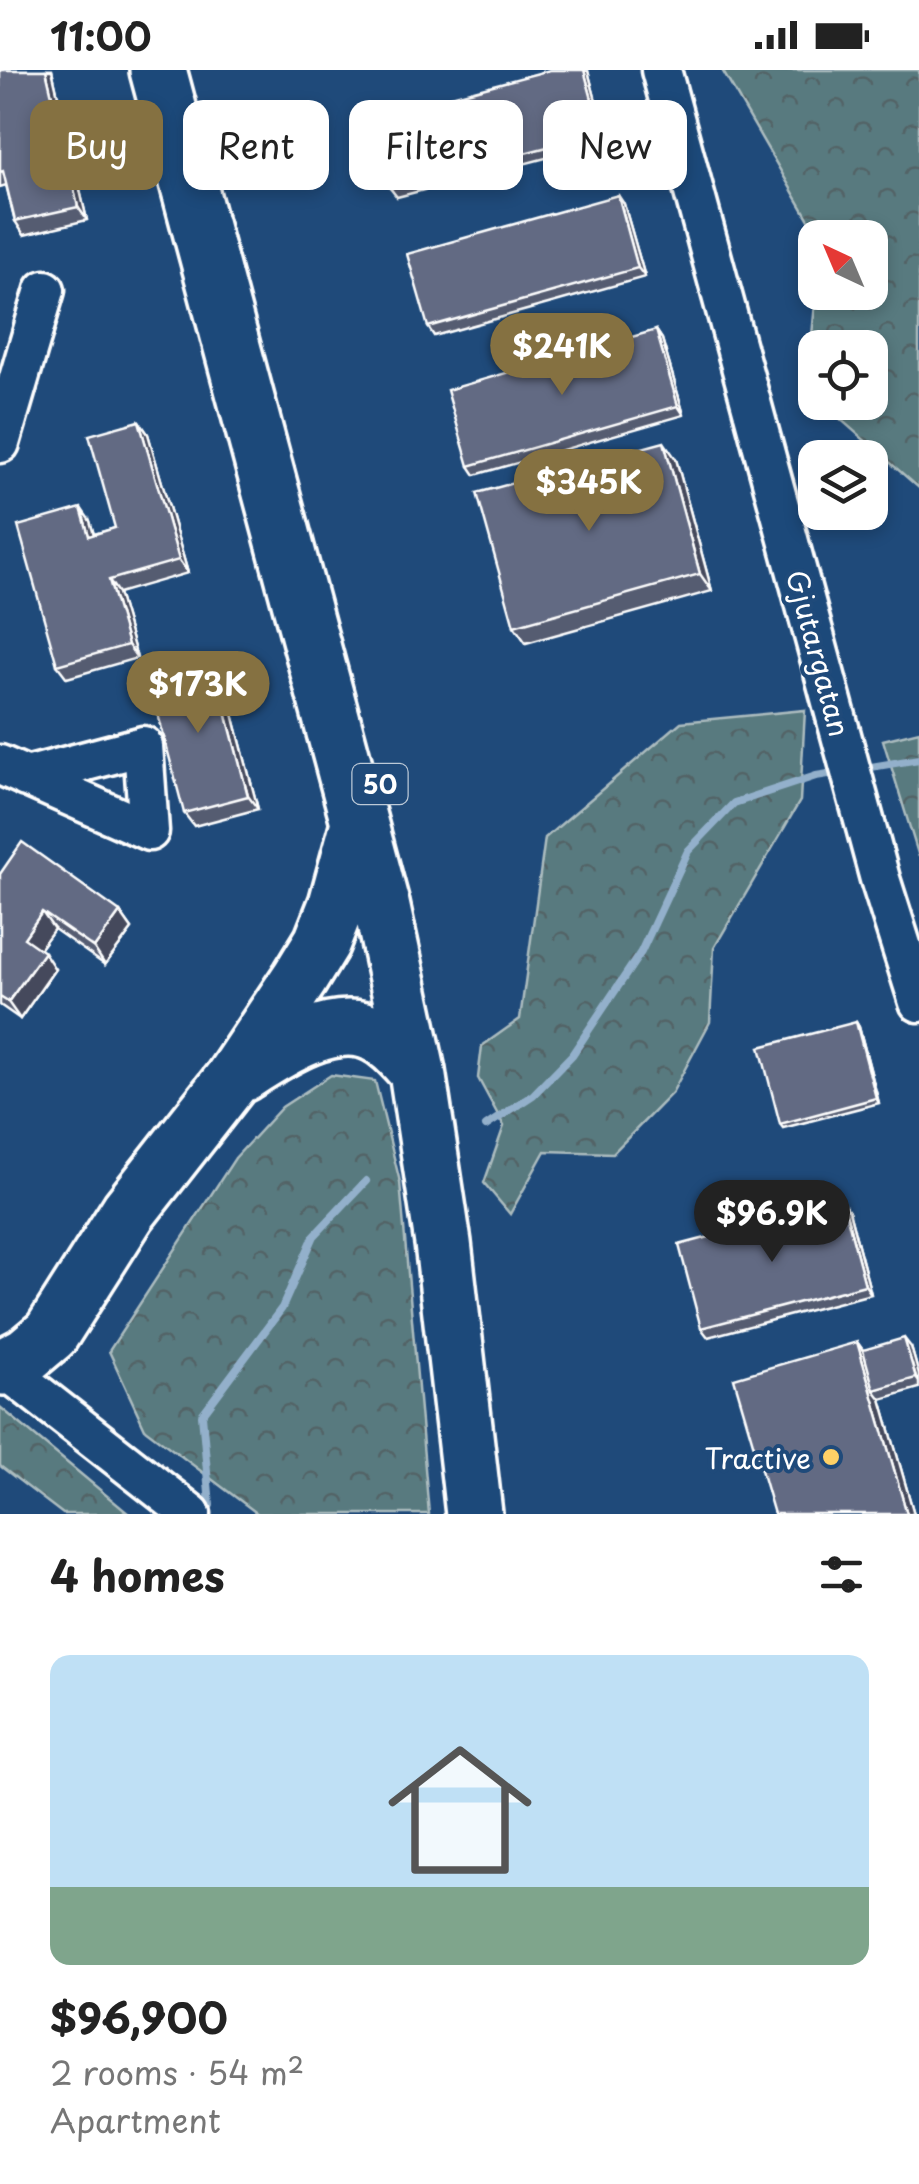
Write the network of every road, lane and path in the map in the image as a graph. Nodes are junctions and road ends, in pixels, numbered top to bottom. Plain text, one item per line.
1 (158, 70) edge
2 (188, 70) edge
3 (661, 70) edge
4 (45, 290) dead end
5 (0, 443) edge
6 (360, 819) junction
7 (919, 1002) edge
8 (417, 1070) junction
9 (230, 1081) junction
10 (2, 1366) edge
11 (190, 1514) edge
12 (474, 1514) edge
13 (494, 1514) edge

1 - 6 highway, 50
2 - 13 highway, 50
3 - 7 street, Gjutargatan
4 - 5 street
6 - 8 highway, 50
6 - 9 highway
8 - 9 highway
8 - 12 highway, 50
9 - 10 highway
10 - 11 street

